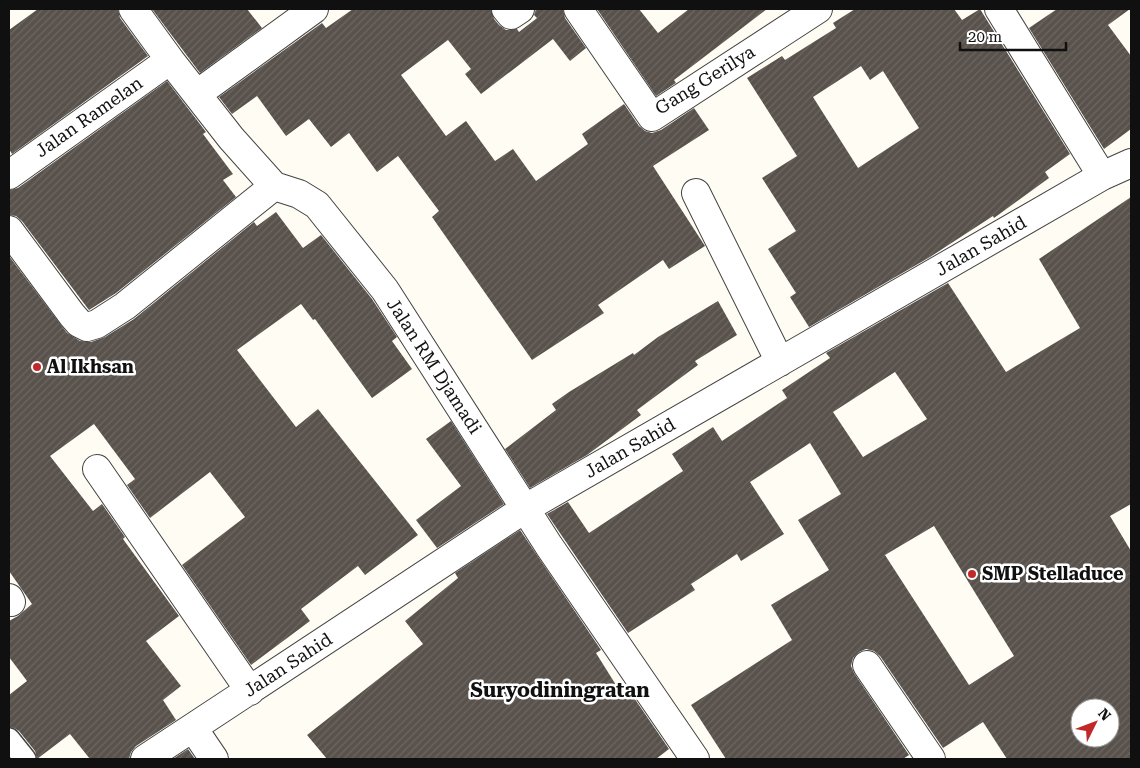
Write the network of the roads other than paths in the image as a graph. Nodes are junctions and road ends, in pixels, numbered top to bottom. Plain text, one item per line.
1 (134, 9) edge
2 (314, 9) edge
3 (506, 9) edge
4 (520, 9) edge
5 (578, 9) edge
6 (818, 9) edge
7 (999, 9) edge
8 (170, 60) junction
9 (197, 94) junction
10 (1131, 163) edge
11 (9, 175) edge
12 (1102, 176) junction
13 (274, 186) junction
14 (696, 193) dead end
15 (9, 230) edge
16 (780, 362) junction
17 (96, 468) dead end
18 (526, 508) junction
19 (867, 666) dead end
20 (250, 691) junction
21 (193, 728) junction
22 (9, 739) edge
23 (25, 759) edge
24 (145, 759) edge
25 (214, 759) edge
26 (695, 759) edge
27 (932, 759) edge

1 - 8 street
2 - 9 street
3 - 4 street
5 - 6 street, Gang Gerilya
7 - 12 street
8 - 9 street
8 - 11 street, Jalan Ramelan
9 - 13 street
10 - 12 street, Jalan Sahid
12 - 16 street, Jalan Sahid
13 - 15 street
13 - 18 street, Jalan RM Djamadi
14 - 16 street
16 - 18 street, Jalan Sahid
17 - 20 street
18 - 20 street, Jalan Sahid
18 - 26 street, Jalan RM Djamadi
19 - 27 street
20 - 21 street, Jalan Sahid
21 - 24 street, Jalan Sahid
21 - 25 street
22 - 23 lane

